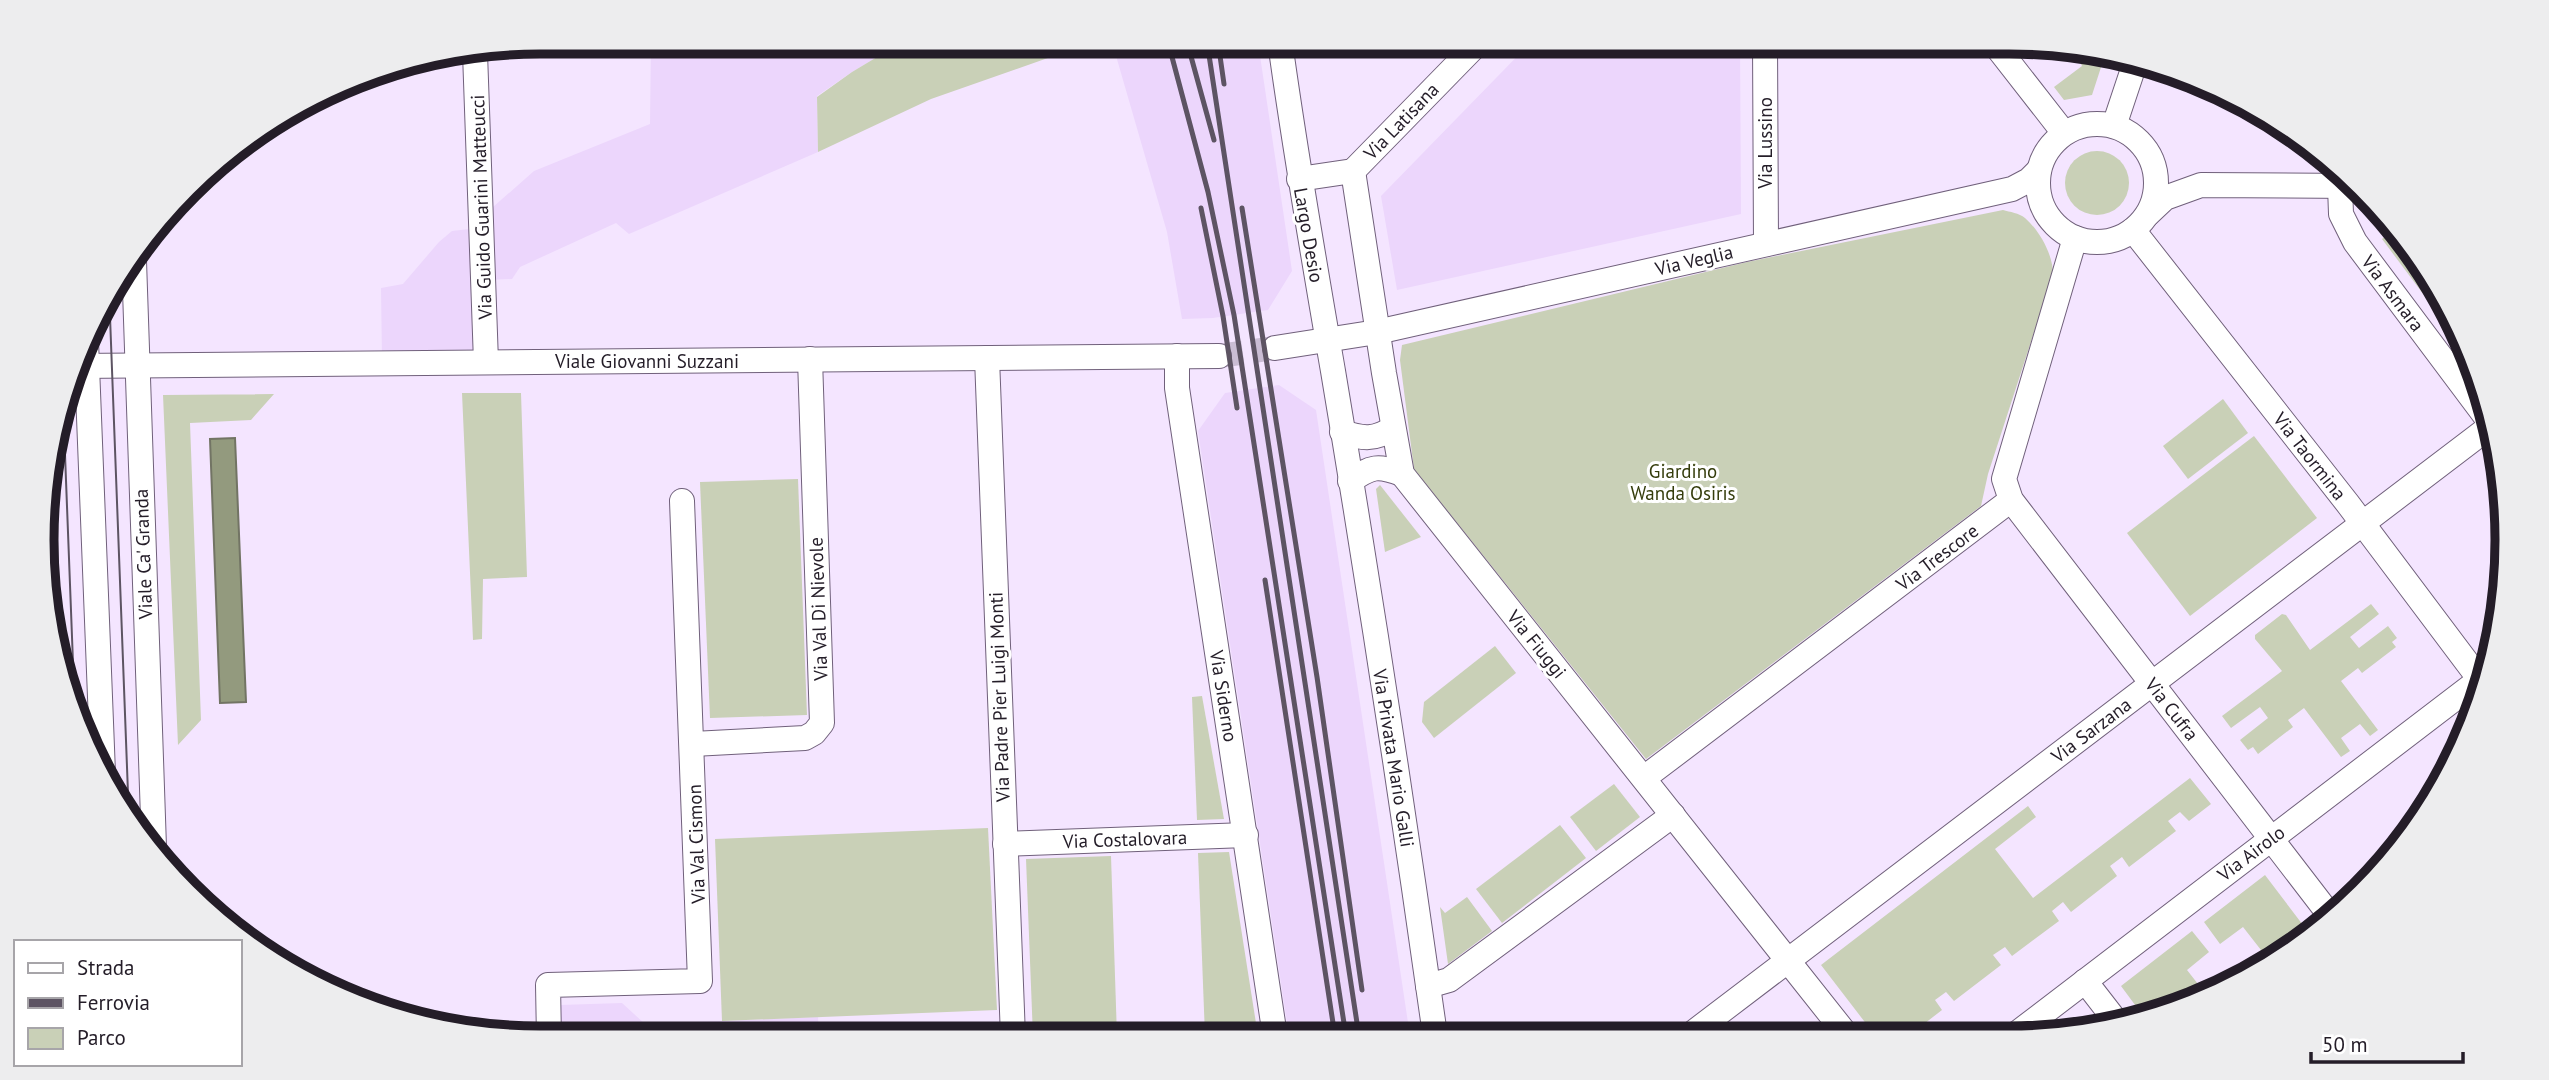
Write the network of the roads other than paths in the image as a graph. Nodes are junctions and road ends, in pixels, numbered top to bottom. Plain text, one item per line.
1 (1282, 54) edge
2 (1467, 54) edge
3 (1765, 54) edge
4 (2002, 54) edge
5 (475, 58) edge
6 (2133, 70) edge
7 (2114, 126) junction
8 (2064, 133) junction
9 (2144, 148) junction
10 (2039, 170) junction
11 (1353, 171) junction
12 (1299, 178) junction
13 (2220, 184) junction
14 (2340, 186) edge
15 (2012, 189) junction
16 (2347, 192) edge
17 (2041, 202) junction
18 (2140, 222) junction
19 (2075, 238) junction
20 (1766, 244) junction
21 (134, 273) edge
22 (1377, 332) junction
23 (1327, 341) junction
24 (1275, 348) tunnel mouth
25 (1177, 356) junction
26 (1219, 356) tunnel mouth
27 (90, 358) edge
28 (987, 358) junction
29 (810, 359) junction
30 (486, 362) junction
31 (136, 365) junction
32 (84, 374) edge
33 (2474, 401) edge
34 (1393, 428) junction
35 (1342, 432) junction
36 (2482, 432) edge
37 (1402, 474) junction
38 (1350, 481) junction
39 (2011, 500) junction
40 (682, 501) dead end
41 (2361, 522) junction
42 (2477, 671) edge
43 (2152, 684) junction
44 (2472, 688) edge
45 (692, 744) junction
46 (102, 750) edge
47 (1644, 778) junction
48 (1673, 815) junction
49 (154, 834) edge
50 (1246, 835) junction
51 (2271, 838) junction
52 (1005, 844) junction
53 (2325, 909) edge
54 (1787, 959) junction
55 (2085, 981) junction
56 (1428, 986) junction
57 (2111, 1014) edge
58 (2027, 1025) edge
59 (549, 1026) edge
60 (1013, 1026) edge
61 (1274, 1026) edge
62 (1434, 1026) edge
63 (1701, 1026) edge
64 (1840, 1026) edge

1 - 12 street
2 - 11 street, Via Latisana
3 - 20 street, Via Lussino
4 - 8 street
5 - 30 street, Via Guido Guarini Matteucci
6 - 7 street
7 - 8 street
7 - 9 street
8 - 10 street
9 - 13 street
9 - 18 street
10 - 15 street, Via Veglia
10 - 17 street
11 - 12 street, Largo Desio
11 - 22 street
12 - 23 street, Largo Desio
13 - 14 street
13 - 18 street
15 - 17 street
15 - 20 street, Via Veglia
16 - 33 street, Via Asmara
17 - 19 street
18 - 19 street
18 - 41 street, Via Taormina
19 - 39 street
20 - 22 street, Via Veglia
21 - 31 street, Viale Ca' Granda
22 - 23 street
22 - 34 street
23 - 24 street
23 - 35 street, Largo Desio
25 - 26 street, Viale Giovanni Suzzani
25 - 28 street, Viale Giovanni Suzzani
25 - 50 street, Via Siderno
27 - 31 street, Viale Giovanni Suzzani
28 - 29 street, Viale Giovanni Suzzani
28 - 52 street, Via Padre Pier Luigi Monti
29 - 30 street, Viale Giovanni Suzzani
29 - 45 street, Via Val Di Nievole
30 - 31 street, Viale Giovanni Suzzani
31 - 49 street, Viale Ca' Granda
32 - 46 street
34 - 35 street
34 - 37 street
35 - 38 street, Largo Desio
36 - 41 street, Via Sarzana
37 - 38 street
37 - 47 street, Via Fiuggi
38 - 56 street, Via Privata Mario Galli
39 - 43 street, Via Cufra
39 - 47 street, Via Trescore
40 - 45 street, Via Val Cismon
41 - 42 street, Via Taormina
41 - 43 street, Via Sarzana
43 - 51 street, Via Cufra
43 - 54 street, Via Sarzana
44 - 51 street, Via Airolo
45 - 59 street, Via Val Cismon
47 - 48 street, Via Fiuggi
48 - 54 street, Via Fiuggi
48 - 56 street
50 - 52 street, Via Costalovara
50 - 61 street, Via Siderno
51 - 53 street, Via Cufra
51 - 55 street, Via Airolo
52 - 60 street, Via Padre Pier Luigi Monti
54 - 63 street, Via Sarzana
54 - 64 street, Via Fiuggi
55 - 57 street
55 - 58 street, Via Airolo
56 - 62 street, Via Privata Mario Galli

